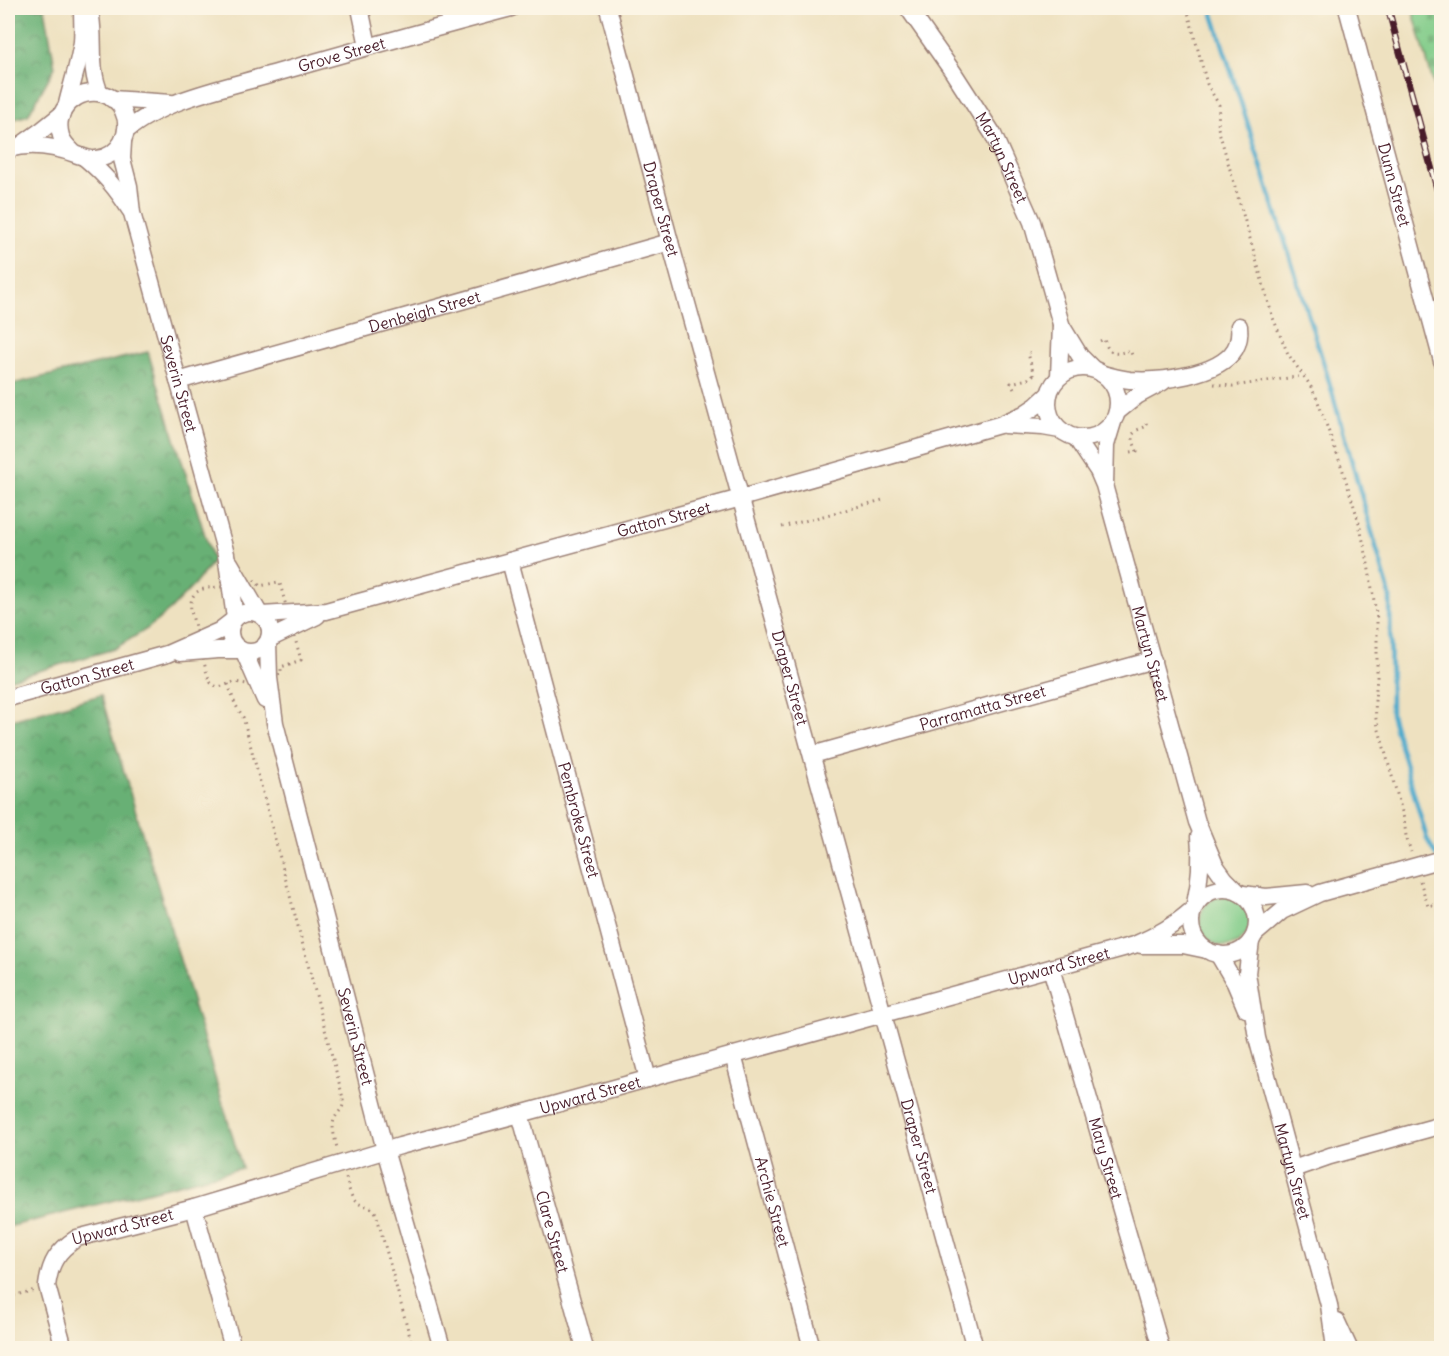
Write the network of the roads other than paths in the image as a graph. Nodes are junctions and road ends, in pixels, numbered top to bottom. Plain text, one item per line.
1 (82, 8) edge
2 (90, 8) edge
3 (360, 8) edge
4 (511, 8) edge
5 (608, 8) edge
6 (908, 8) edge
7 (1347, 8) edge
8 (368, 46) junction
9 (106, 96) junction
10 (172, 104) junction
11 (64, 109) junction
12 (124, 136) junction
13 (14, 147) edge
14 (80, 156) junction
15 (132, 213) junction
16 (670, 242) junction
17 (1060, 324) junction
18 (1239, 326) dead end
19 (1442, 361) edge
20 (1097, 371) junction
21 (1059, 377) junction
22 (1169, 379) junction
23 (178, 381) junction
24 (1049, 393) junction
25 (1115, 417) junction
26 (999, 425) junction
27 (1060, 430) junction
28 (1076, 438) junction
29 (1104, 485) junction
30 (741, 498) junction
31 (226, 554) junction
32 (510, 561) junction
33 (326, 611) junction
34 (261, 614) junction
35 (233, 620) junction
36 (268, 641) junction
37 (243, 651) junction
38 (167, 654) junction
39 (1153, 660) junction
40 (8, 698) edge
41 (275, 723) junction
42 (812, 755) junction
43 (1197, 822) junction
44 (1427, 863) edge
45 (1241, 893) junction
46 (1320, 893) junction
47 (1194, 906) junction
48 (1253, 938) junction
49 (1134, 945) junction
50 (1212, 952) junction
51 (1051, 968) junction
52 (883, 1015) junction
53 (1257, 1038) junction
54 (733, 1055) junction
55 (648, 1079) junction
56 (520, 1114) junction
57 (1442, 1125) edge
58 (385, 1150) junction
59 (1293, 1168) junction
60 (194, 1208) junction
61 (1329, 1305) junction
62 (64, 1348) edge
63 (233, 1348) edge
64 (442, 1348) edge
65 (585, 1348) edge
66 (812, 1348) edge
67 (975, 1348) edge
68 (1161, 1348) edge
69 (1335, 1348) edge
70 (1349, 1348) edge

1 - 11 street
2 - 9 street
3 - 8 street
4 - 8 street, Grove Street
5 - 16 street, Draper Street
6 - 17 street, Martyn Street
7 - 19 street, Dunn Street
8 - 10 street, Grove Street
9 - 10 street, Grove Street
9 - 11 street
9 - 12 street
10 - 12 street, Grove Street
11 - 13 street
11 - 14 street
12 - 14 street
12 - 15 street, Severin Street
13 - 14 street
14 - 15 street, Severin Street
15 - 23 street, Severin Street
16 - 23 street, Denbeigh Street
16 - 30 street, Draper Street
17 - 20 street, Martyn Street
17 - 21 street, Martyn Street
18 - 22 street
20 - 21 street
20 - 22 street
20 - 25 street
21 - 24 street
22 - 25 street
23 - 31 street, Severin Street
24 - 26 street, Gatton Street
24 - 27 street
25 - 28 street
25 - 29 street, Martyn Street
26 - 27 street, Gatton Street
26 - 30 street, Gatton Street
27 - 28 street
28 - 29 street, Martyn Street
29 - 39 street, Martyn Street
30 - 32 street, Gatton Street
30 - 42 street, Draper Street
31 - 34 street, Severin Street
31 - 35 street, Severin Street
32 - 33 street, Gatton Street
32 - 55 street, Pembroke Street
33 - 34 street, Gatton Street
33 - 36 street, Gatton Street
34 - 35 street
34 - 36 street
35 - 37 street
35 - 38 street, Gatton Street
36 - 37 street
36 - 41 street, Severin Street
37 - 38 street, Gatton Street
37 - 41 street, Severin Street
38 - 40 street, Gatton Street
39 - 42 street, Parramatta Street
39 - 43 street, Martyn Street
41 - 58 street, Severin Street
42 - 52 street, Draper Street
43 - 45 street, Martyn Street
43 - 47 street, Martyn Street
44 - 46 street
45 - 46 street
45 - 47 street
45 - 48 street
46 - 48 street
47 - 49 street, Upward Street
47 - 50 street
48 - 50 street
48 - 53 street, Martyn Street
49 - 50 street, Upward Street
49 - 51 street, Upward Street
50 - 53 street, Martyn Street
51 - 52 street, Upward Street
51 - 68 street, Mary Street
52 - 54 street, Upward Street
52 - 67 street, Draper Street
53 - 59 street, Martyn Street
54 - 55 street, Upward Street
54 - 66 street, Archie Street
55 - 56 street, Upward Street
56 - 58 street, Upward Street
56 - 65 street, Clare Street
57 - 59 street
58 - 60 street, Upward Street
58 - 64 street, Severin Street
59 - 61 street, Martyn Street
60 - 62 street, Upward Street
60 - 63 street
61 - 69 street, Martyn Street
61 - 70 street, Martyn Street

